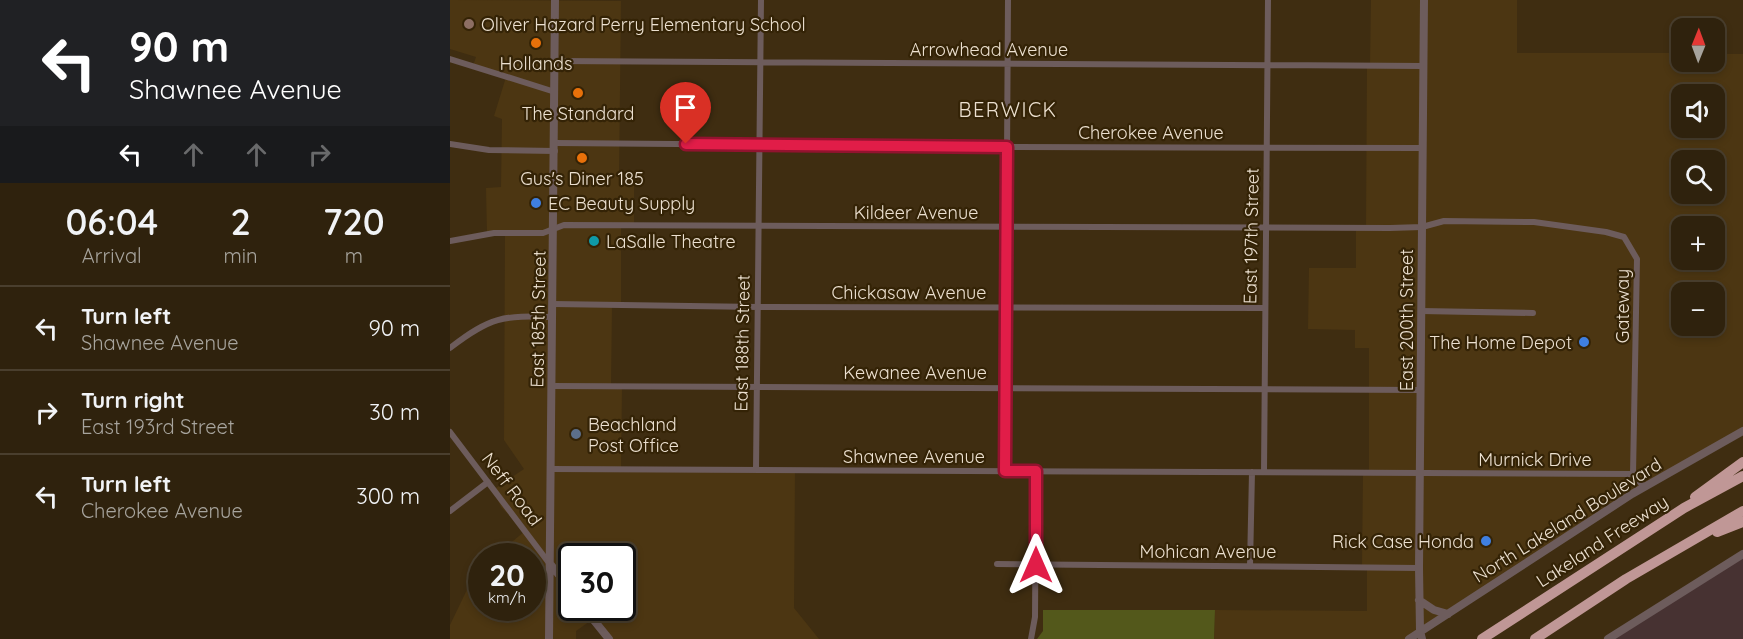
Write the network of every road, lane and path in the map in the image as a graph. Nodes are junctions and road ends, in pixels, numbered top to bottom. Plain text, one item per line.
1 (555, 0) edge
2 (761, 0) edge
3 (1008, 0) edge
4 (1268, 0) edge
5 (1424, 0) edge
6 (450, 59) edge
7 (555, 62) junction
8 (759, 63) junction
9 (1008, 63) junction
10 (1268, 66) junction
11 (1423, 66) junction
12 (555, 92) junction
13 (450, 144) edge
14 (760, 145) junction
15 (555, 147) junction
16 (1007, 147) junction
17 (1267, 147) junction
18 (1423, 148) junction
19 (759, 227) junction
20 (1007, 227) junction
21 (1422, 227) junction
22 (1266, 228) junction
23 (554, 230) junction
24 (450, 241) edge
25 (553, 304) junction
26 (758, 307) junction
27 (1007, 308) junction
28 (1265, 308) junction
29 (1421, 311) junction
30 (1533, 313) dead end
31 (553, 317) junction
32 (450, 348) edge
33 (552, 386) junction
34 (757, 387) junction
35 (1006, 387) junction
36 (1265, 390) junction
37 (1421, 390) junction
38 (1743, 431) edge
39 (450, 432) edge
40 (1743, 462) edge
41 (551, 469) junction
42 (756, 470) junction
43 (1005, 471) junction
44 (1036, 471) junction
45 (1252, 472) junction
46 (1264, 472) junction
47 (1420, 473) junction
48 (1633, 474) junction
49 (1743, 476) edge
50 (488, 482) junction
51 (1644, 487) junction
52 (1684, 508) junction
53 (450, 511) edge
54 (1743, 511) edge
55 (1743, 522) edge
56 (1743, 554) edge
57 (997, 564) dead end
58 (551, 565) junction
59 (1036, 565) junction
60 (1250, 566) junction
61 (1419, 567) junction
62 (558, 574) edge
63 (1626, 579) junction
64 (1419, 600) junction
65 (1448, 614) junction
66 (594, 621) edge
67 (1421, 635) edge
68 (549, 639) edge
69 (609, 639) edge
70 (1031, 639) edge
71 (1409, 639) edge
72 (1482, 639) edge
73 (1536, 639) edge
74 (1608, 639) edge

1 - 7 street, East 185th Street
2 - 8 street, East 188th Street
3 - 9 street
4 - 10 street, East 197th Street
5 - 11 street, East 200th Street
6 - 12 street
7 - 8 street, Arrowhead Avenue
7 - 12 street, East 185th Street
8 - 9 street, Arrowhead Avenue
8 - 14 street, East 188th Street
9 - 10 street, Arrowhead Avenue
9 - 16 street
10 - 11 street, Arrowhead Avenue
10 - 17 street, East 197th Street
11 - 18 street, East 200th Street
12 - 15 street, East 185th Street
13 - 15 street, Cherokee Avenue
14 - 15 street, Cherokee Avenue
14 - 16 street, Cherokee Avenue
14 - 19 street, East 188th Street
15 - 23 street, East 185th Street
16 - 17 street, Cherokee Avenue
16 - 20 street
17 - 18 street, Cherokee Avenue
17 - 22 street, East 197th Street
18 - 21 street, East 200th Street
19 - 20 street, Kildeer Avenue
19 - 23 street, Kildeer Avenue
19 - 26 street, East 188th Street
20 - 22 street, Kildeer Avenue
20 - 27 street
21 - 22 street, Kildeer Avenue
21 - 29 street, East 200th Street
21 - 48 street, Gateway
22 - 28 street, East 197th Street
23 - 24 street, Kildeer Avenue
23 - 25 street, East 185th Street
25 - 26 street, Chickasaw Avenue
25 - 31 street, East 185th Street
26 - 27 street, Chickasaw Avenue
26 - 34 street, East 188th Street
27 - 28 street, Chickasaw Avenue
27 - 35 street
28 - 36 street, East 197th Street
29 - 30 street
29 - 37 street, East 200th Street
31 - 32 street
31 - 33 street, East 185th Street
33 - 34 street, Kewanee Avenue
33 - 41 street, East 185th Street
34 - 35 street, Kewanee Avenue
34 - 42 street, East 188th Street
35 - 36 street, Kewanee Avenue
35 - 43 street
36 - 37 street, Kewanee Avenue
36 - 46 street, East 197th Street
37 - 47 street, East 200th Street
38 - 51 street, North Lakeland Boulevard
39 - 50 street, Neff Road
40 - 52 highway
41 - 42 street, Shawnee Avenue
41 - 58 street, East 185th Street
42 - 43 street, Shawnee Avenue
43 - 44 street, Shawnee Avenue
44 - 45 street, Shawnee Avenue
44 - 59 street
45 - 46 street, Shawnee Avenue
45 - 60 street
46 - 47 street, Shawnee Avenue
47 - 48 street, Murnick Drive
47 - 61 street, East 200th Street
48 - 51 street
49 - 52 highway, Lakeland Freeway
50 - 53 street
50 - 58 street, Neff Road
51 - 65 street, North Lakeland Boulevard
52 - 72 highway, Lakeland Freeway
54 - 63 highway
55 - 63 highway
56 - 74 street
57 - 59 street, Mohican Avenue
58 - 62 street, Neff Road
58 - 68 street, East 185th Street
59 - 60 street, Mohican Avenue
59 - 70 street
60 - 61 street, Mohican Avenue
61 - 64 street, East 200th Street
63 - 73 highway
64 - 65 street
64 - 67 street, East 200th Street
65 - 67 street, North Lakeland Boulevard
66 - 69 street
67 - 71 street, North Lakeland Boulevard

